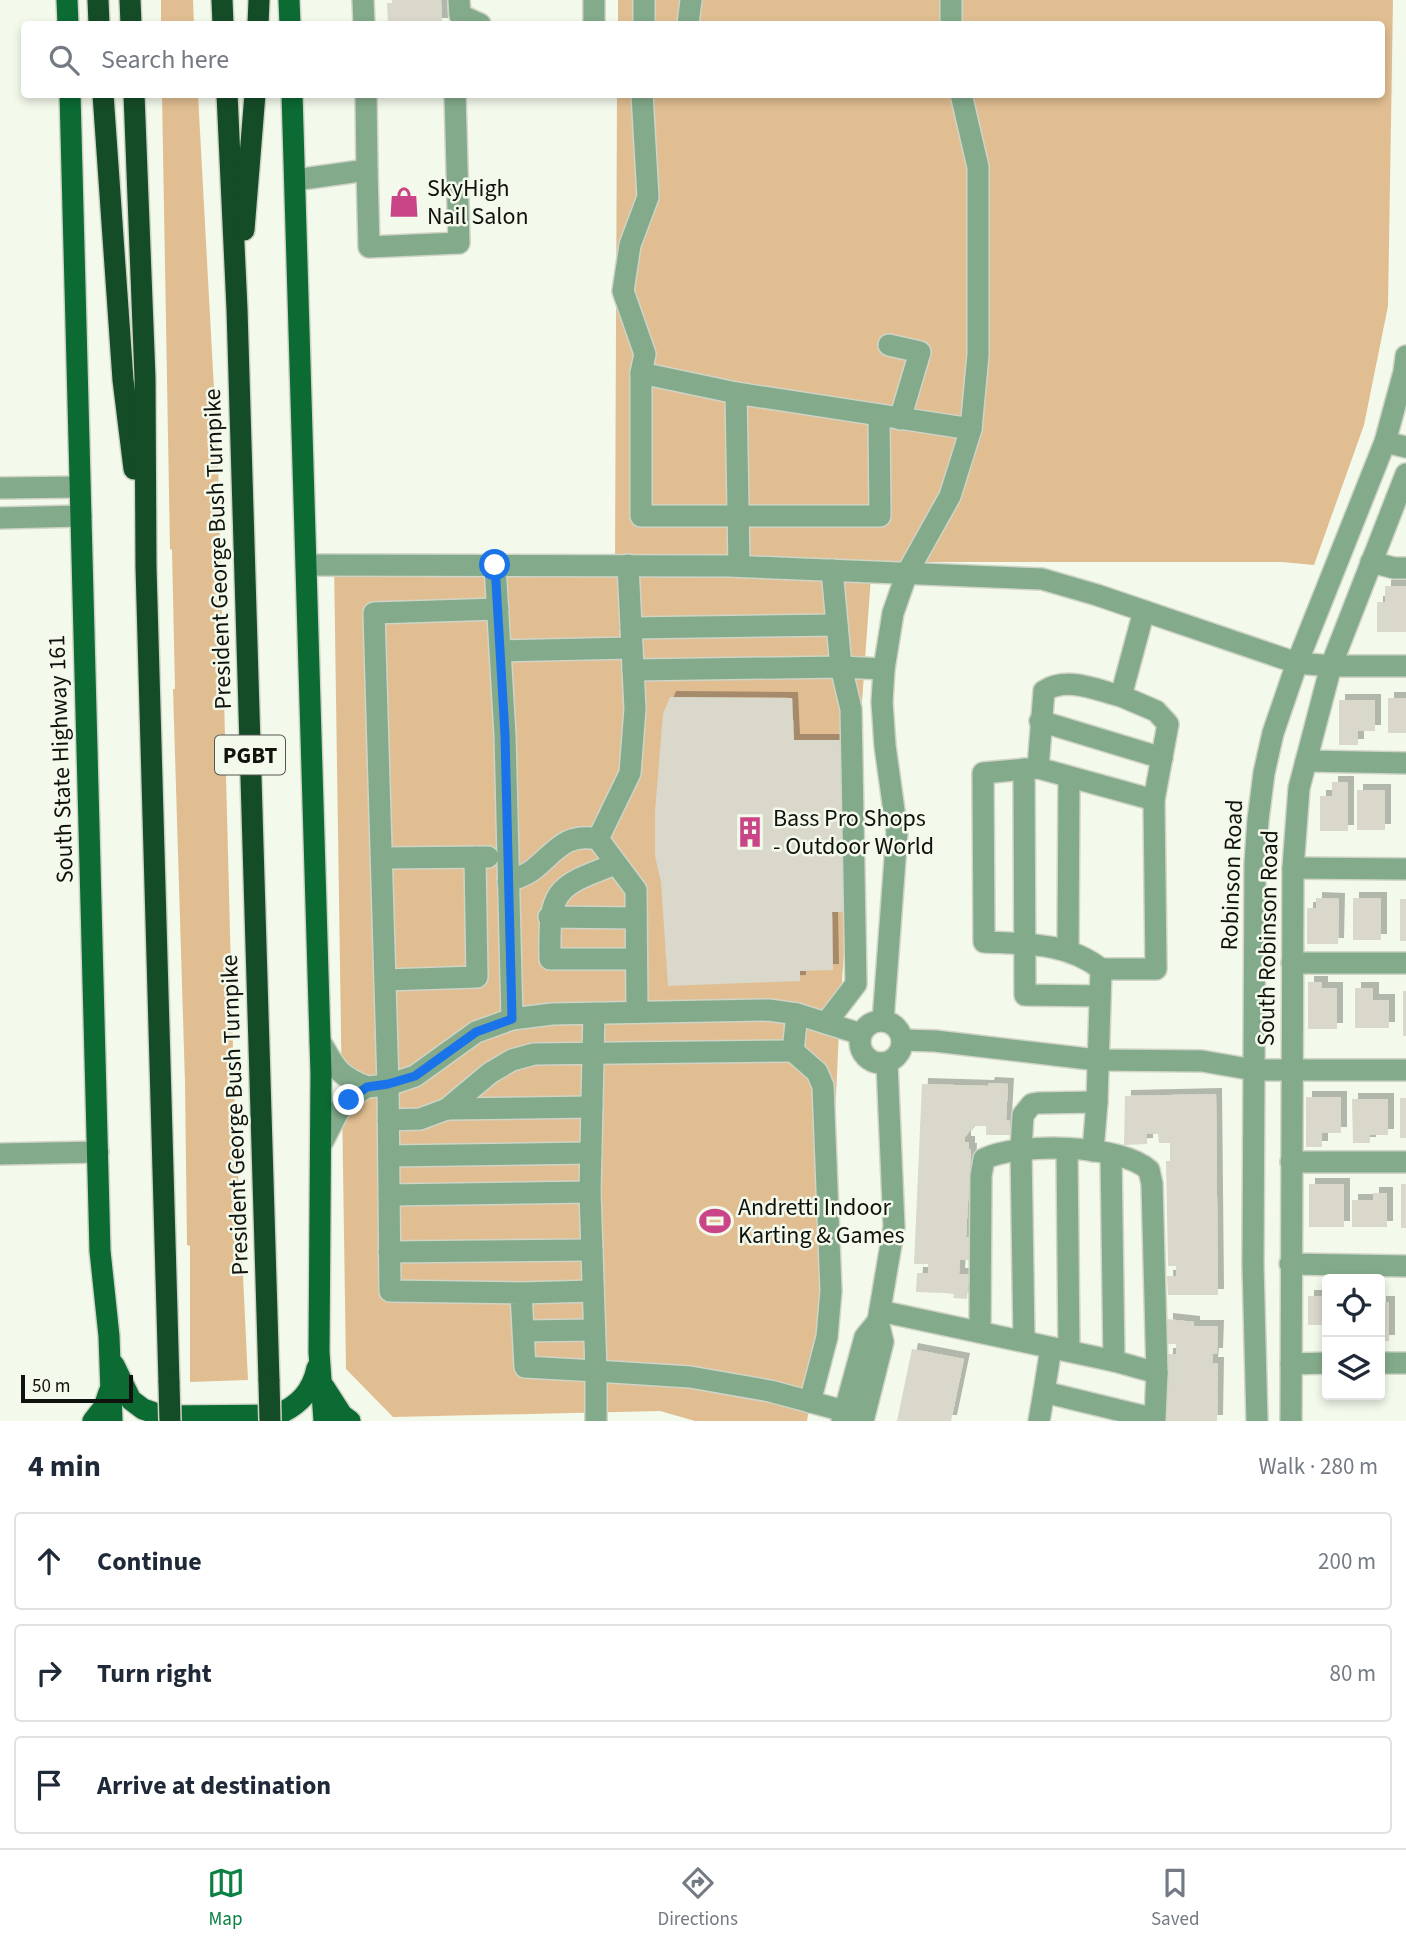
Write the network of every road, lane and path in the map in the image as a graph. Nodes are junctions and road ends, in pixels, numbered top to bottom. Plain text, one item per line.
1 (67, 0) edge
2 (98, 0) edge
3 (130, 0) edge
4 (222, 0) edge
5 (259, 0) edge
6 (289, 0) edge
7 (363, 0) edge
8 (594, 0) edge
9 (644, 0) edge
10 (691, 0) edge
11 (951, 0) edge
12 (458, 9) edge
13 (68, 21) edge
14 (99, 21) edge
15 (131, 21) edge
16 (223, 21) edge
17 (258, 21) edge
18 (290, 21) edge
19 (364, 21) edge
20 (476, 21) edge
21 (594, 21) edge
22 (644, 21) edge
23 (688, 21) edge
24 (951, 21) edge
25 (69, 98) edge
26 (103, 98) edge
27 (134, 98) edge
28 (227, 98) edge
29 (255, 98) edge
30 (292, 98) edge
31 (366, 98) edge
32 (455, 98) edge
33 (642, 98) edge
34 (962, 98) edge
35 (367, 170) junction
36 (295, 180) junction
37 (237, 309) junction
38 (890, 345) dead end
39 (1406, 356) edge
40 (641, 373) junction
41 (736, 393) junction
42 (890, 417) junction
43 (971, 429) junction
44 (1385, 442) junction
45 (1406, 447) edge
46 (1406, 474) edge
47 (80, 487) junction
48 (6, 488) edge
49 (81, 516) junction
50 (738, 517) junction
51 (7, 518) edge
52 (1371, 562) junction
53 (306, 565) junction
54 (495, 565) junction
55 (628, 565) junction
56 (739, 566) junction
57 (146, 567) junction
58 (1406, 568) edge
59 (832, 570) junction
60 (907, 573) junction
61 (498, 609) junction
62 (1144, 611) junction
63 (837, 625) junction
64 (631, 638) junction
65 (500, 650) junction
66 (1297, 663) junction
67 (1331, 666) junction
68 (1406, 666) edge
69 (841, 667) junction
70 (884, 668) junction
71 (633, 670) junction
72 (1121, 696) junction
73 (1040, 721) junction
74 (1162, 758) junction
75 (1306, 761) junction
76 (1406, 763) edge
77 (1031, 769) junction
78 (1069, 777) junction
79 (1154, 800) junction
80 (598, 839) junction
81 (508, 856) junction
82 (475, 857) junction
83 (382, 858) junction
84 (616, 864) junction
85 (1293, 868) junction
86 (1406, 869) edge
87 (508, 882) junction
88 (549, 917) junction
89 (636, 918) junction
90 (1024, 944) junction
91 (1068, 951) junction
92 (636, 959) junction
93 (1292, 963) junction
94 (1406, 963) edge
95 (1101, 969) junction
96 (385, 980) junction
97 (1100, 996) junction
98 (637, 1012) junction
99 (594, 1013) junction
100 (797, 1014) junction
101 (512, 1019) junction
102 (883, 1021) junction
103 (826, 1023) junction
104 (860, 1034) junction
105 (902, 1040) junction
106 (320, 1041) junction
107 (793, 1051) junction
108 (593, 1053) junction
109 (1097, 1060) junction
110 (887, 1063) junction
111 (1254, 1070) junction
112 (1292, 1070) junction
113 (1406, 1070) edge
114 (377, 1086) junction
115 (1097, 1102) junction
116 (592, 1107) junction
117 (447, 1108) junction
118 (388, 1120) junction
119 (321, 1145) junction
120 (1021, 1149) junction
121 (1067, 1149) junction
122 (98, 1152) junction
123 (1102, 1152) junction
124 (591, 1153) junction
125 (0, 1154) edge
126 (388, 1156) junction
127 (1291, 1162) junction
128 (1406, 1162) edge
129 (590, 1192) junction
130 (389, 1195) junction
131 (592, 1250) junction
132 (389, 1252) junction
133 (1290, 1264) junction
134 (1406, 1266) edge
135 (593, 1291) junction
136 (522, 1293) junction
137 (879, 1316) junction
138 (594, 1330) junction
139 (524, 1331) junction
140 (980, 1332) junction
141 (1024, 1341) junction
142 (1060, 1350) junction
143 (319, 1352) junction
144 (110, 1357) junction
145 (1114, 1361) junction
146 (1322, 1363) edge
147 (1385, 1363) edge
148 (1406, 1363) edge
149 (1291, 1364) junction
150 (596, 1371) junction
151 (1157, 1373) junction
152 (321, 1382) junction
153 (111, 1386) junction
154 (1044, 1392) junction
155 (810, 1402) junction
156 (850, 1418) edge
157 (1155, 1420) edge
158 (93, 1421) edge
159 (112, 1421) edge
160 (170, 1421) edge
161 (270, 1421) edge
162 (324, 1421) edge
163 (350, 1421) edge
164 (596, 1421) edge
165 (1039, 1421) edge
166 (1257, 1421) edge
167 (1291, 1421) edge

1 - 13 main road
2 - 14 highway
3 - 15 highway
4 - 16 highway
5 - 17 highway
6 - 18 main road
7 - 19 street
8 - 21 street
9 - 22 street
10 - 23 street
11 - 24 street
12 - 20 street
25 - 47 main road, South State Highway 161
26 - 57 highway
27 - 57 highway
28 - 37 highway, President George Bush Turnpike / PGBT
29 - 37 highway
30 - 36 main road
31 - 35 street
32 - 35 street
33 - 40 street
34 - 43 street
35 - 36 street
36 - 53 main road
37 - 161 highway, President George Bush Turnpike / PGBT, bridge
38 - 42 street
39 - 44 street, Robinson Road
40 - 41 street
40 - 50 street
41 - 42 street
41 - 50 street
42 - 43 street
42 - 50 street
43 - 60 street
44 - 45 street
44 - 66 street, Robinson Road
46 - 52 street, South Robinson Road
47 - 48 street
47 - 49 main road, South State Highway 161
48 - 51 street
49 - 51 street
49 - 122 main road, South State Highway 161
50 - 56 street
52 - 58 street
52 - 67 street, South Robinson Road
53 - 54 street
53 - 106 main road
54 - 55 street
54 - 61 street
55 - 56 street
55 - 64 street
56 - 59 street
57 - 160 highway, bridge
59 - 60 street
59 - 63 street
60 - 62 street
60 - 70 street
61 - 65 street
61 - 83 street
62 - 66 street
62 - 72 street
63 - 64 street
63 - 69 street
64 - 65 street
64 - 71 street
65 - 81 street
66 - 67 street
66 - 111 street, Robinson Road
67 - 68 street
67 - 75 street, South Robinson Road
69 - 70 street
69 - 71 street
69 - 103 street
70 - 102 street
71 - 80 street
72 - 73 street
72 - 74 street
73 - 74 street
73 - 77 street
74 - 79 street
75 - 76 street
75 - 85 street, South Robinson Road
77 - 78 street
77 - 90 street
77 - 90 street
78 - 79 street
78 - 91 street
79 - 95 street
80 - 84 street
80 - 87 street
81 - 82 street
81 - 87 street
82 - 83 street
82 - 96 street
83 - 96 street
84 - 88 street
84 - 89 street
85 - 86 street
85 - 93 street, South Robinson Road
87 - 101 street
88 - 89 street
88 - 92 street
89 - 92 street
90 - 91 street
90 - 97 street
91 - 95 street
92 - 98 street
93 - 94 street
93 - 112 street, South Robinson Road
95 - 97 street
96 - 114 street
97 - 109 street
98 - 99 street
98 - 100 street
99 - 101 street
99 - 108 street
100 - 103 street
100 - 107 street
101 - 114 street
102 - 104 street
102 - 105 street
103 - 104 street
104 - 110 street
105 - 109 street
105 - 110 street
106 - 114 street
106 - 119 main road
107 - 108 street
107 - 155 street
108 - 116 street
108 - 117 street
109 - 111 street
109 - 115 street
110 - 137 street
111 - 112 street
111 - 166 street, Robinson Road
112 - 113 street
112 - 127 street, South Robinson Road
114 - 118 street
114 - 119 street
115 - 120 street
115 - 123 street
116 - 117 street
116 - 124 street
117 - 118 street
118 - 126 street
119 - 143 main road
120 - 121 street
120 - 140 street
120 - 141 street
121 - 123 street
121 - 142 street
122 - 125 street
122 - 144 main road, South State Highway 161
123 - 145 street
123 - 151 street
124 - 126 street
124 - 129 street
126 - 130 street
127 - 128 street
127 - 133 street, South Robinson Road
129 - 130 street
129 - 131 street
130 - 132 street
131 - 132 street
131 - 135 street
132 - 136 street
133 - 134 street
133 - 149 street, South Robinson Road
135 - 136 street
135 - 138 street
136 - 139 street
137 - 140 street
137 - 156 street
138 - 139 street
138 - 150 street
139 - 150 street
140 - 141 street
141 - 142 street
142 - 145 street
142 - 154 street
143 - 144 main road
143 - 152 main road
144 - 153 main road, South State Highway 161
145 - 151 street
146 - 149 street
147 - 148 street
149 - 167 street, South Robinson Road
150 - 155 street
150 - 164 street
151 - 157 street
152 - 162 main road
152 - 163 main road
153 - 158 main road
153 - 159 main road, South State Highway 161
154 - 157 street
154 - 165 street
155 - 156 street

